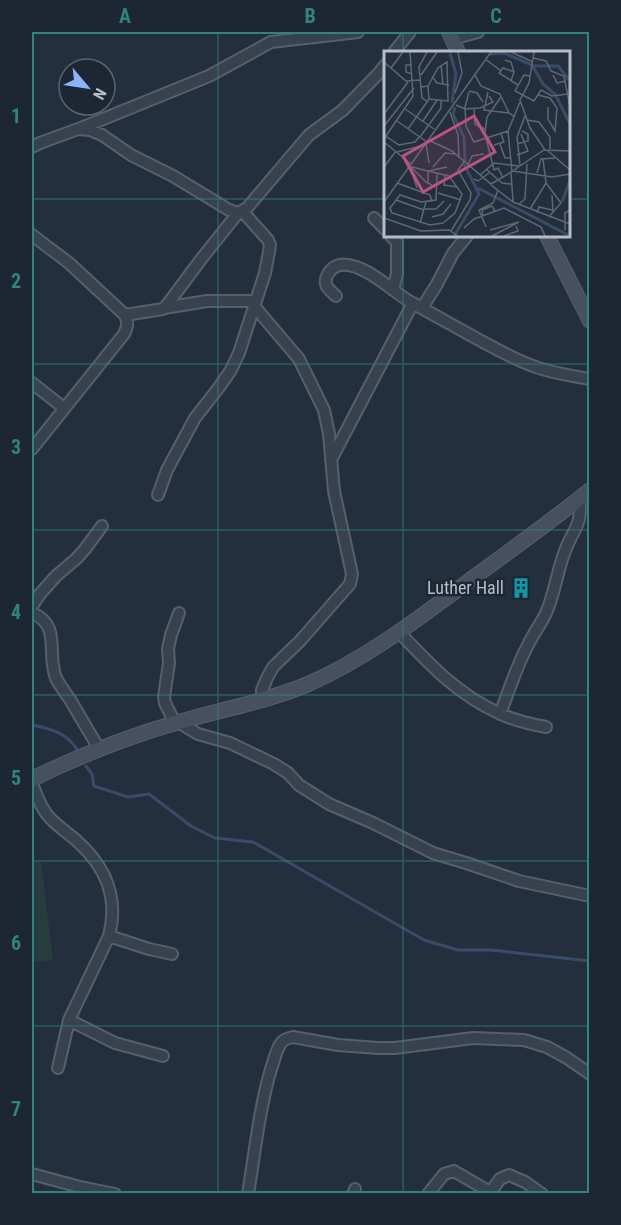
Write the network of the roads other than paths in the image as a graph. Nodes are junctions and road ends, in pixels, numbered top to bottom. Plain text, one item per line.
1 (358, 32) edge
2 (410, 32) edge
3 (478, 32) edge
4 (450, 35) edge
5 (395, 51) edge
6 (458, 51) edge
7 (384, 66) edge
8 (78, 129) junction
9 (32, 147) edge
10 (240, 212) junction
11 (374, 218) dead end
12 (384, 228) edge
13 (32, 235) edge
14 (392, 237) edge
15 (466, 237) edge
16 (548, 237) edge
17 (393, 290) junction
18 (336, 296) dead end
19 (255, 304) junction
20 (417, 305) junction
21 (163, 309) junction
22 (125, 315) junction
23 (590, 321) edge
24 (590, 379) edge
25 (32, 383) edge
26 (64, 408) junction
27 (32, 449) edge
28 (331, 460) junction
29 (584, 494) edge
30 (158, 495) dead end
31 (102, 526) dead end
32 (32, 606) edge
33 (32, 613) edge
34 (179, 613) dead end
35 (399, 632) junction
36 (262, 701) junction
37 (500, 714) junction
38 (176, 723) junction
39 (546, 727) dead end
40 (99, 749) junction
41 (32, 779) edge
42 (32, 784) edge
43 (590, 896) edge
44 (109, 936) junction
45 (172, 954) dead end
46 (69, 1020) junction
47 (163, 1056) dead end
48 (58, 1068) dead end
49 (590, 1074) edge
50 (32, 1174) edge
51 (56, 1181) junction
52 (490, 1193) edge
53 (66, 1194) edge
54 (115, 1194) edge
55 (248, 1194) edge
56 (428, 1194) edge
57 (542, 1194) edge

1 - 8 street
2 - 5 street
3 - 4 street
4 - 6 street
7 - 10 street
8 - 9 street
8 - 10 street
10 - 19 street
10 - 21 street
11 - 12 street
13 - 22 street
14 - 17 street
15 - 20 street
16 - 23 street
17 - 18 street
17 - 20 street
19 - 21 street
19 - 28 street
19 - 30 street
20 - 24 street
20 - 28 street
21 - 22 street
22 - 26 street
25 - 26 street
26 - 27 street
28 - 36 street
29 - 35 street
29 - 37 street
31 - 32 street
33 - 40 street
34 - 38 street
35 - 36 street
35 - 37 street
36 - 38 street
37 - 39 street
38 - 40 street
38 - 43 street
40 - 41 street
42 - 44 street
44 - 45 street
44 - 46 street
46 - 47 street
46 - 48 street
49 - 55 street
50 - 51 street
51 - 53 street
51 - 54 street
52 - 56 street
52 - 57 street

